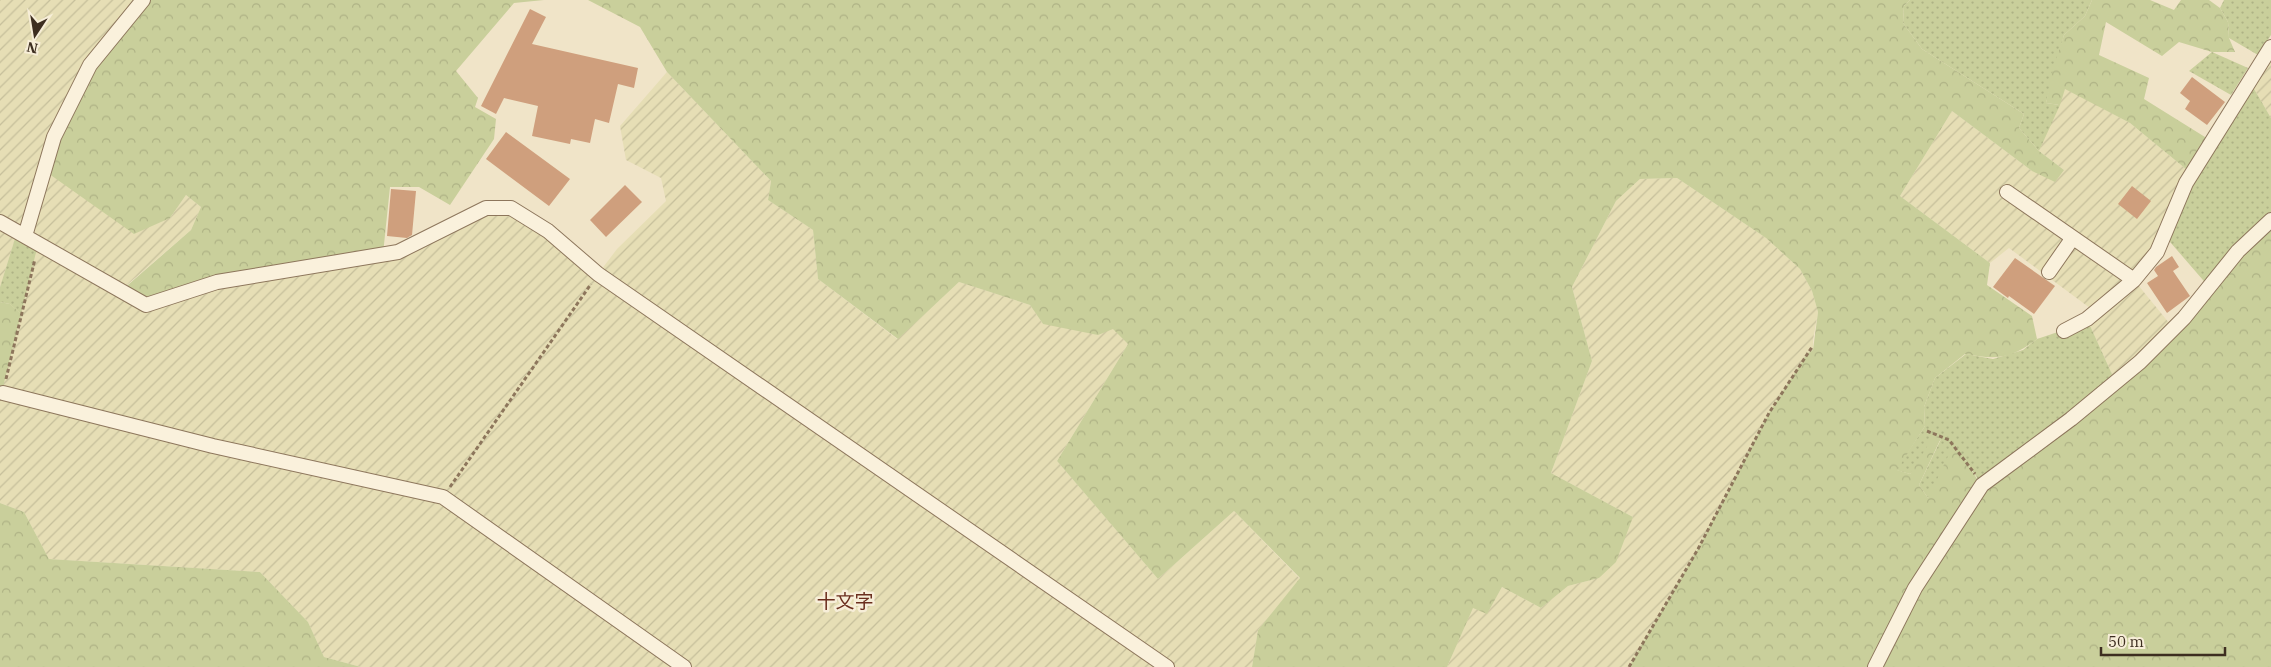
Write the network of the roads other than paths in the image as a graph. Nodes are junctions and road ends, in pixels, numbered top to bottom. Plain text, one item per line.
1 (143, 0) edge
2 (2271, 47) edge
3 (2007, 192) dead end
4 (2271, 220) edge
5 (0, 222) edge
6 (25, 236) junction
7 (2072, 239) junction
8 (2049, 272) dead end
9 (2134, 280) junction
10 (2064, 331) dead end
11 (3, 393) road end
12 (684, 667) edge
13 (1167, 667) edge
14 (1875, 667) edge

1 - 6 street
2 - 9 street
3 - 7 street
4 - 14 street
5 - 6 street
6 - 13 street
7 - 8 street
7 - 9 street
9 - 10 street
11 - 12 street

